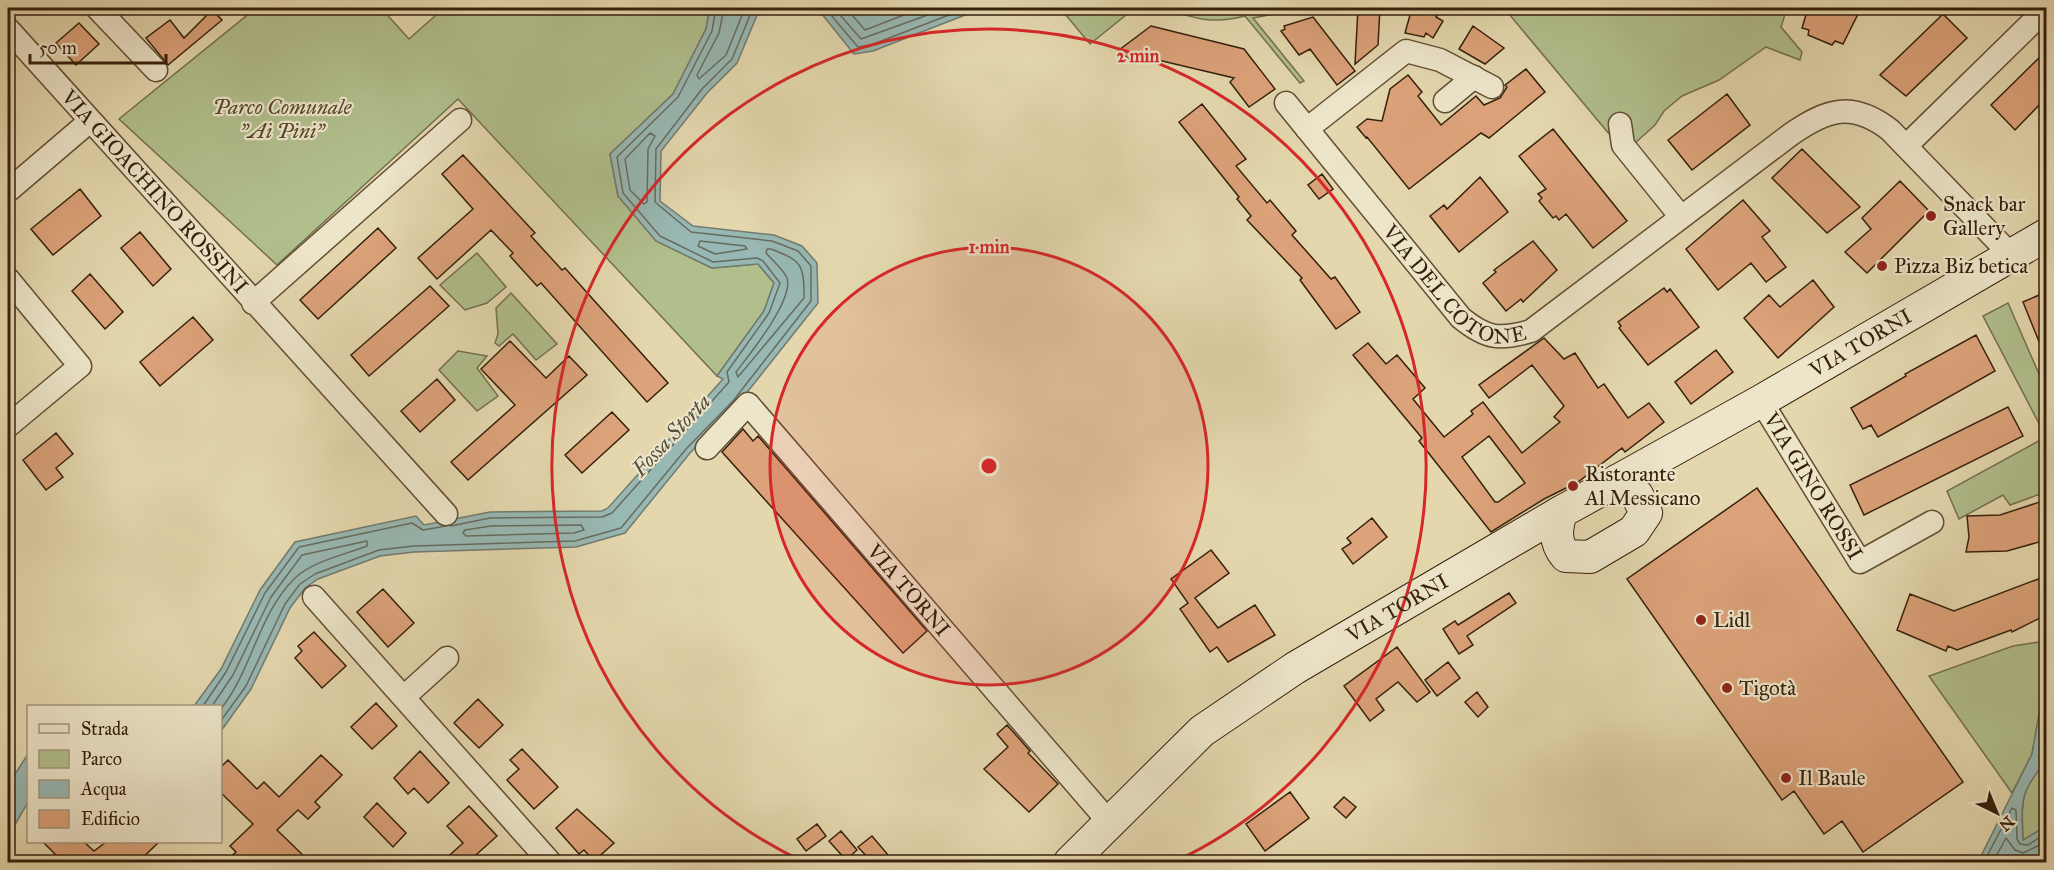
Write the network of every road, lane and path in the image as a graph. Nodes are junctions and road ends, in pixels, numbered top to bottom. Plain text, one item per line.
1 (97, 8) edge
2 (2046, 9) edge
3 (8, 29) edge
4 (156, 70) dead end
5 (1445, 101) dead end
6 (1286, 103) dead end
7 (460, 120) dead end
8 (90, 121) junction
9 (1620, 124) dead end
10 (1307, 129) junction
11 (1906, 146) junction
12 (8, 191) edge
13 (1682, 217) junction
14 (2046, 236) edge
15 (2011, 255) junction
16 (8, 279) edge
17 (253, 303) junction
18 (1761, 401) junction
19 (8, 426) edge
20 (707, 448) dead end
21 (1674, 450) junction
22 (1617, 481) junction
23 (1561, 513) junction
24 (1646, 513) junction
25 (446, 514) dead end
26 (1932, 522) dead end
27 (1564, 554) junction
28 (1492, 555) junction
29 (315, 597) dead end
30 (447, 658) dead end
31 (404, 697) junction
32 (1109, 822) junction
33 (550, 862) edge
34 (1070, 862) edge

1 - 4 street
2 - 11 street
3 - 8 street, VIA GIOACHINO ROSSINI
5 - 10 street
6 - 10 street, VIA DEL COTONE
7 - 17 street, VIA GIOACHINO ROSSINI
8 - 12 street
8 - 17 street, VIA GIOACHINO ROSSINI
9 - 13 street
10 - 13 street, VIA DEL COTONE
11 - 13 street, VIA DEL COTONE
11 - 15 street, VIA DEL COTONE
14 - 15 main road, VIA TORNI
15 - 18 main road, VIA TORNI
16 - 19 street
17 - 25 street, VIA GIOACHINO ROSSINI
18 - 21 main road, VIA TORNI
18 - 26 street, VIA GINO ROSSI
20 - 32 street, VIA TORNI
21 - 22 main road, VIA TORNI
21 - 24 main road, VIA TORNI
22 - 23 main road, VIA TORNI
22 - 24 main road
23 - 27 main road
23 - 28 main road, VIA TORNI
24 - 27 main road, VIA TORNI
27 - 28 main road, VIA TORNI
28 - 32 main road, VIA TORNI
29 - 31 street
30 - 31 street
31 - 33 street
32 - 34 main road, VIA TORNI

